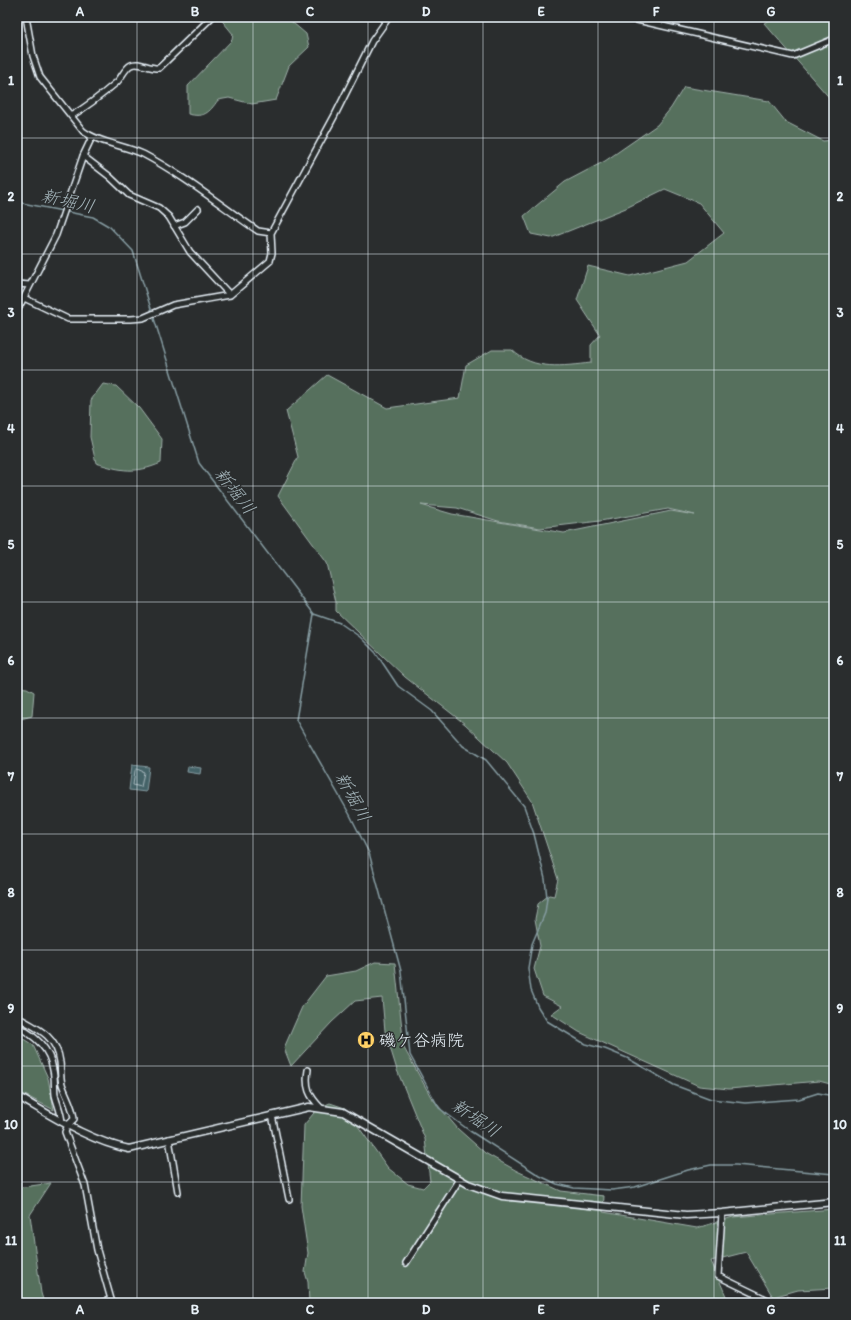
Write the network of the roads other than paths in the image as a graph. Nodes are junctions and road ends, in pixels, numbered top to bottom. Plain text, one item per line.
1 (26, 17) edge
2 (212, 17) edge
3 (389, 17) edge
4 (624, 17) edge
5 (834, 39) edge
6 (72, 116) junction
7 (92, 137) junction
8 (83, 156) junction
9 (198, 209) dead end
10 (174, 226) junction
11 (271, 233) junction
12 (17, 284) edge
13 (30, 285) junction
14 (230, 295) junction
15 (24, 298) junction
16 (17, 311) edge
17 (17, 1017) edge
18 (17, 1026) edge
19 (308, 1070) dead end
20 (17, 1096) edge
21 (322, 1108) junction
22 (272, 1115) junction
23 (65, 1123) junction
24 (169, 1138) junction
25 (460, 1180) junction
26 (178, 1192) dead end
27 (289, 1199) dead end
28 (834, 1202) edge
29 (722, 1213) junction
30 (406, 1263) dead end
31 (111, 1301) edge
32 (102, 1303) edge
33 (775, 1303) edge
34 (801, 1303) edge

1 - 6 street
2 - 6 street
3 - 11 street
4 - 5 street
6 - 7 street
7 - 8 street
7 - 11 street
8 - 10 street
8 - 13 street
9 - 10 street
10 - 14 street
11 - 14 street
12 - 13 street
13 - 15 street
14 - 15 street
15 - 16 street
17 - 23 street
18 - 23 street
19 - 21 street
20 - 23 street
21 - 22 street
21 - 25 street
22 - 24 street
22 - 27 street
23 - 24 street
23 - 31 street
24 - 26 street
25 - 29 street
25 - 30 street
28 - 29 street
29 - 33 street
31 - 32 street
33 - 34 street

